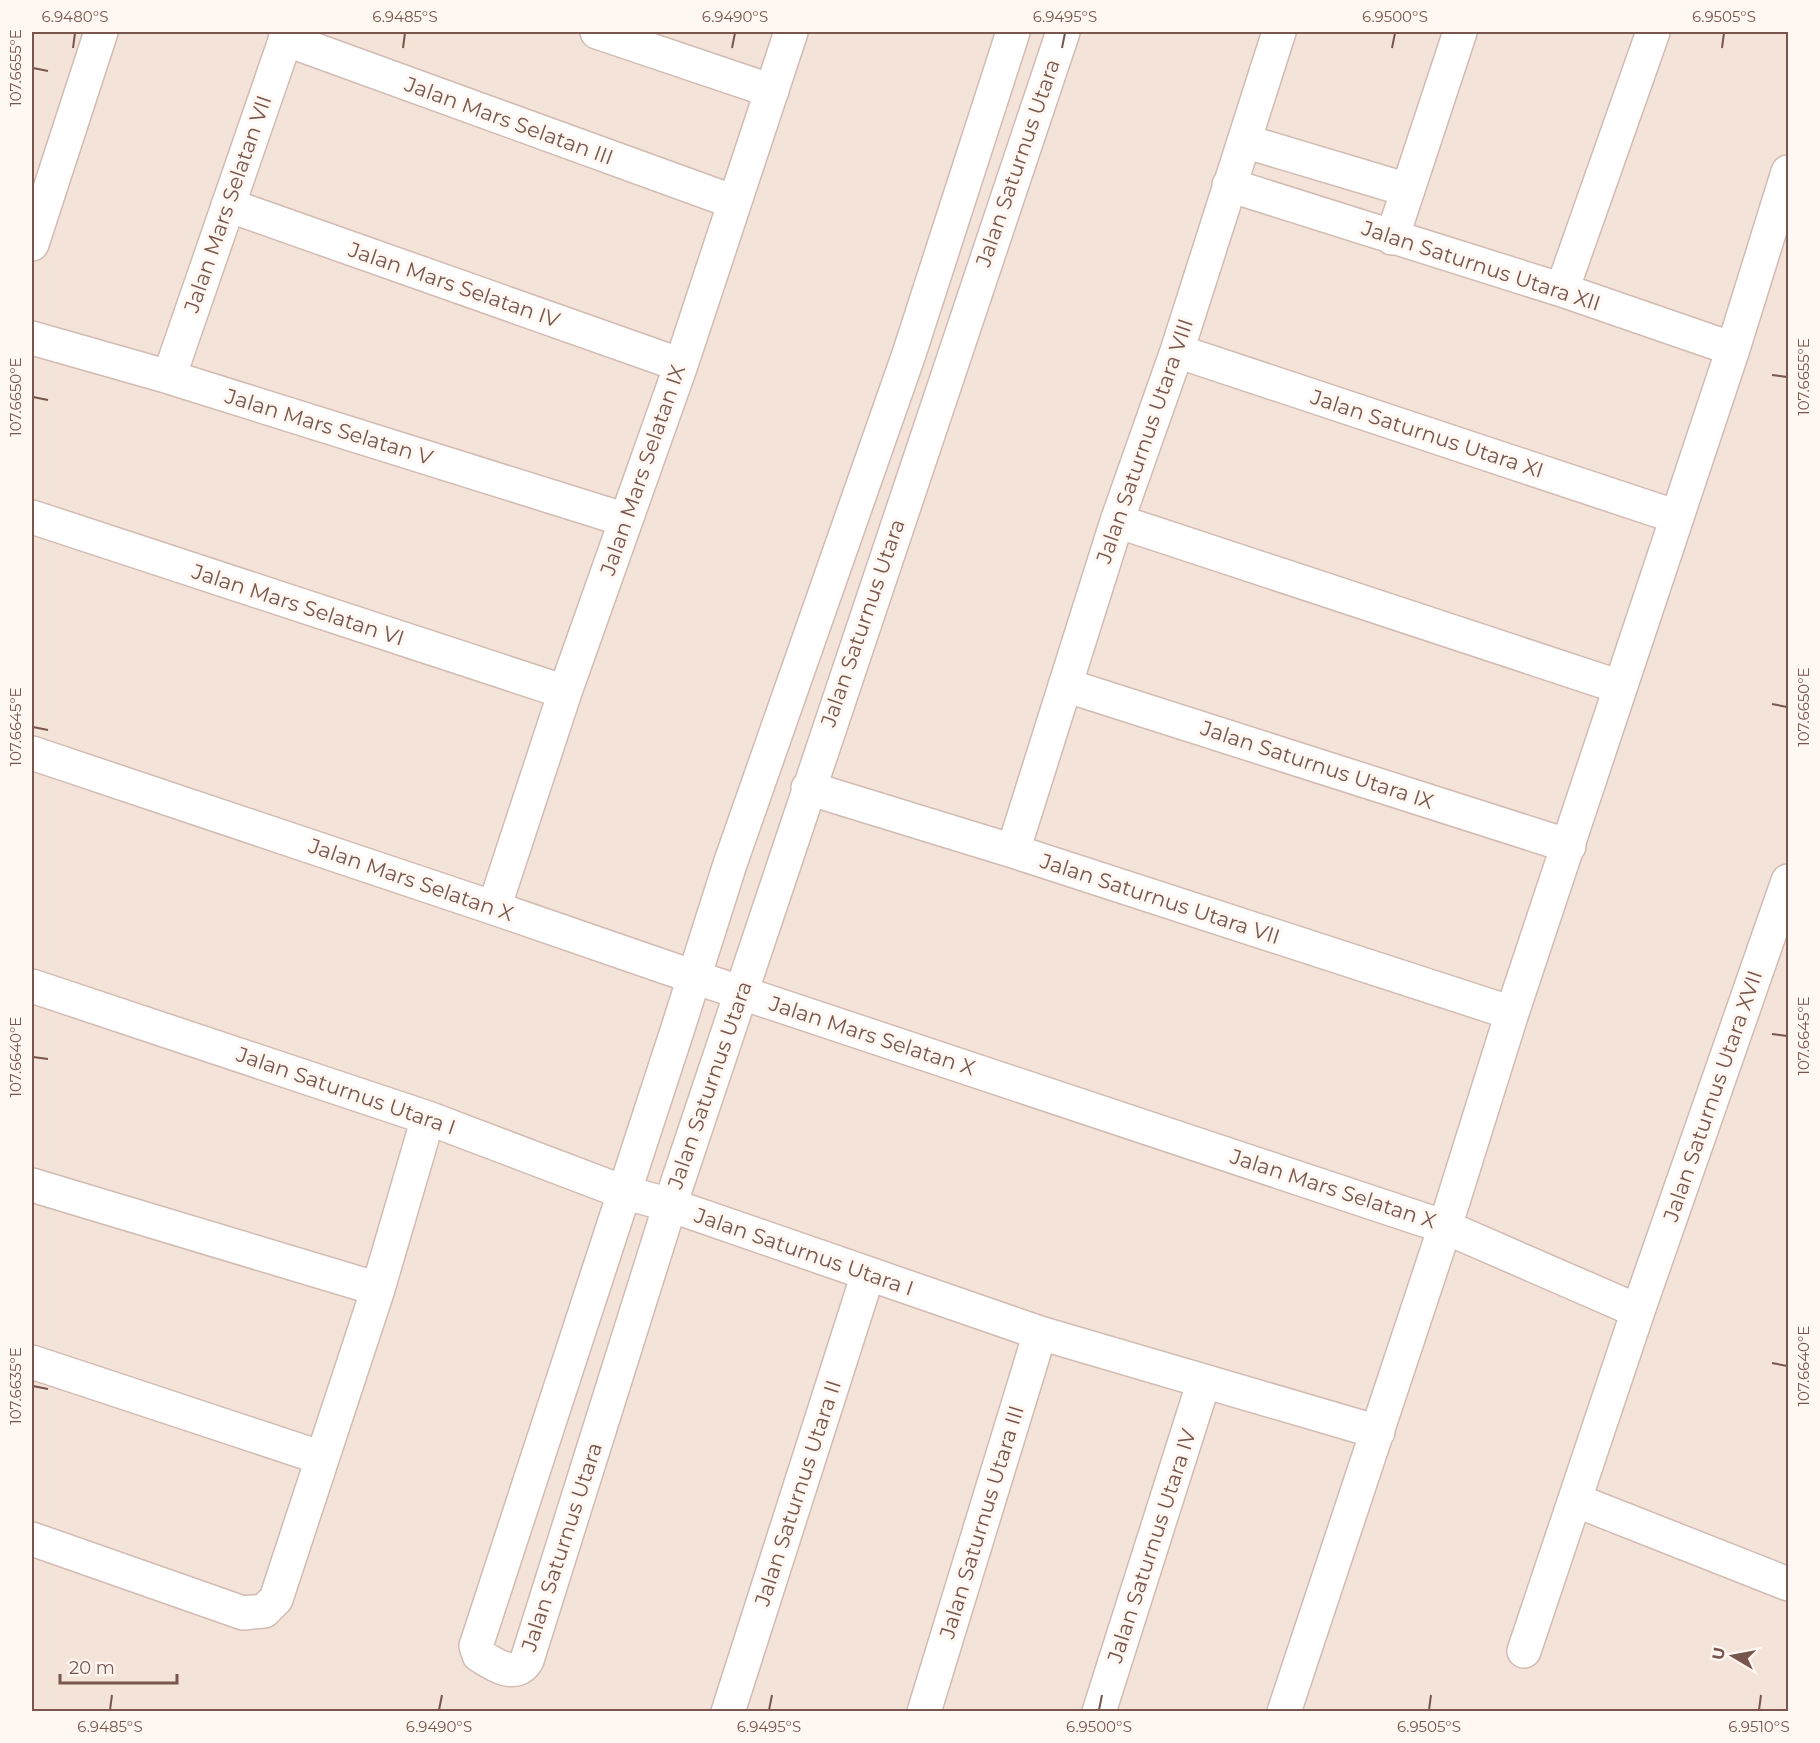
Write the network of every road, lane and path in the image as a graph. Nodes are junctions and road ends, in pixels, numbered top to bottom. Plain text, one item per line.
1 (101, 32) edge
2 (597, 32) edge
3 (791, 32) edge
4 (1013, 32) edge
5 (1063, 32) edge
6 (1279, 32) edge
7 (1460, 32) edge
8 (1653, 32) edge
9 (286, 35) edge
10 (772, 91) junction
11 (1244, 141) junction
12 (1788, 172) edge
13 (1229, 184) junction
14 (1408, 190) junction
15 (734, 202) junction
16 (228, 205) junction
17 (1392, 238) junction
18 (32, 244) edge
19 (1562, 290) junction
20 (32, 338) edge
21 (1733, 349) junction
22 (1177, 351) junction
23 (681, 365) junction
24 (169, 376) junction
25 (32, 517) edge
26 (1677, 517) junction
27 (626, 520) junction
28 (1117, 521) junction
29 (1065, 685) junction
30 (1620, 687) junction
31 (565, 692) junction
32 (32, 753) edge
33 (808, 788) junction
34 (1569, 846) junction
35 (1013, 851) junction
36 (1788, 881) edge
37 (494, 908) junction
38 (694, 977) junction
39 (32, 986) edge
40 (742, 992) junction
41 (1512, 1013) junction
42 (428, 1118) junction
43 (32, 1185) edge
44 (623, 1192) junction
45 (670, 1205) junction
46 (1445, 1227) junction
47 (868, 1274) junction
48 (378, 1290) junction
49 (1638, 1311) junction
50 (1040, 1333) junction
51 (32, 1362) edge
52 (1204, 1381) junction
53 (1378, 1432) junction
54 (322, 1458) junction
55 (1575, 1500) junction
56 (32, 1539) edge
57 (1786, 1576) edge
58 (1524, 1651) dead end
59 (728, 1712) edge
60 (924, 1712) edge
61 (1099, 1712) edge
62 (1284, 1712) edge

1 - 18 street
2 - 10 street
3 - 10 street, Jalan Mars Selatan IX
4 - 38 street, Jalan Saturnus Utara
5 - 33 street, Jalan Saturnus Utara
6 - 11 street, Jalan Saturnus Utara VIII
7 - 14 street
8 - 19 street
9 - 15 street, Jalan Mars Selatan III
9 - 16 street, Jalan Mars Selatan VII
10 - 15 street, Jalan Mars Selatan IX
11 - 13 street, Jalan Saturnus Utara VIII
11 - 14 street
12 - 21 street
13 - 17 street, Jalan Saturnus Utara XII
13 - 22 street, Jalan Saturnus Utara VIII
14 - 17 street
15 - 23 street, Jalan Mars Selatan IX
16 - 23 street, Jalan Mars Selatan IV
16 - 24 street, Jalan Mars Selatan VII
17 - 19 street, Jalan Saturnus Utara XII
19 - 21 street, Jalan Saturnus Utara XII
20 - 24 street, Jalan Mars Selatan V
21 - 26 street
22 - 26 street, Jalan Saturnus Utara XI
22 - 28 street, Jalan Saturnus Utara VIII
23 - 27 street, Jalan Mars Selatan IX
24 - 27 street, Jalan Mars Selatan V
25 - 31 street, Jalan Mars Selatan VI
26 - 30 street
27 - 31 street, Jalan Mars Selatan IX
28 - 29 street, Jalan Saturnus Utara VIII
28 - 30 street
29 - 34 street, Jalan Saturnus Utara IX
29 - 35 street, Jalan Saturnus Utara VIII
30 - 34 street
31 - 37 street, Jalan Mars Selatan IX
32 - 37 street, Jalan Mars Selatan X
33 - 35 street, Jalan Saturnus Utara VII
33 - 40 street, Jalan Saturnus Utara
34 - 41 street
35 - 41 street, Jalan Saturnus Utara VII
36 - 49 street, Jalan Saturnus Utara XVII
37 - 38 street, Jalan Mars Selatan X
38 - 40 street, Jalan Mars Selatan X
38 - 44 street, Jalan Saturnus Utara
39 - 42 street, Jalan Saturnus Utara I
40 - 45 street, Jalan Saturnus Utara
40 - 46 street, Jalan Mars Selatan X
41 - 46 street
42 - 44 street, Jalan Saturnus Utara I
42 - 48 street
43 - 48 street
44 - 45 street, Jalan Saturnus Utara I
44 - 45 street, Jalan Saturnus Utara
45 - 47 street, Jalan Saturnus Utara I
46 - 49 street, Jalan Mars Selatan X
46 - 53 street
47 - 50 street, Jalan Saturnus Utara I
47 - 59 street, Jalan Saturnus Utara II
48 - 54 street
49 - 55 street, Jalan Saturnus Utara XVII
50 - 52 street, Jalan Saturnus Utara I
50 - 60 street, Jalan Saturnus Utara III
51 - 54 street
52 - 53 street, Jalan Saturnus Utara I
52 - 61 street, Jalan Saturnus Utara IV
53 - 62 street
54 - 56 street
55 - 57 street
55 - 58 street, Jalan Saturnus Utara XVII

